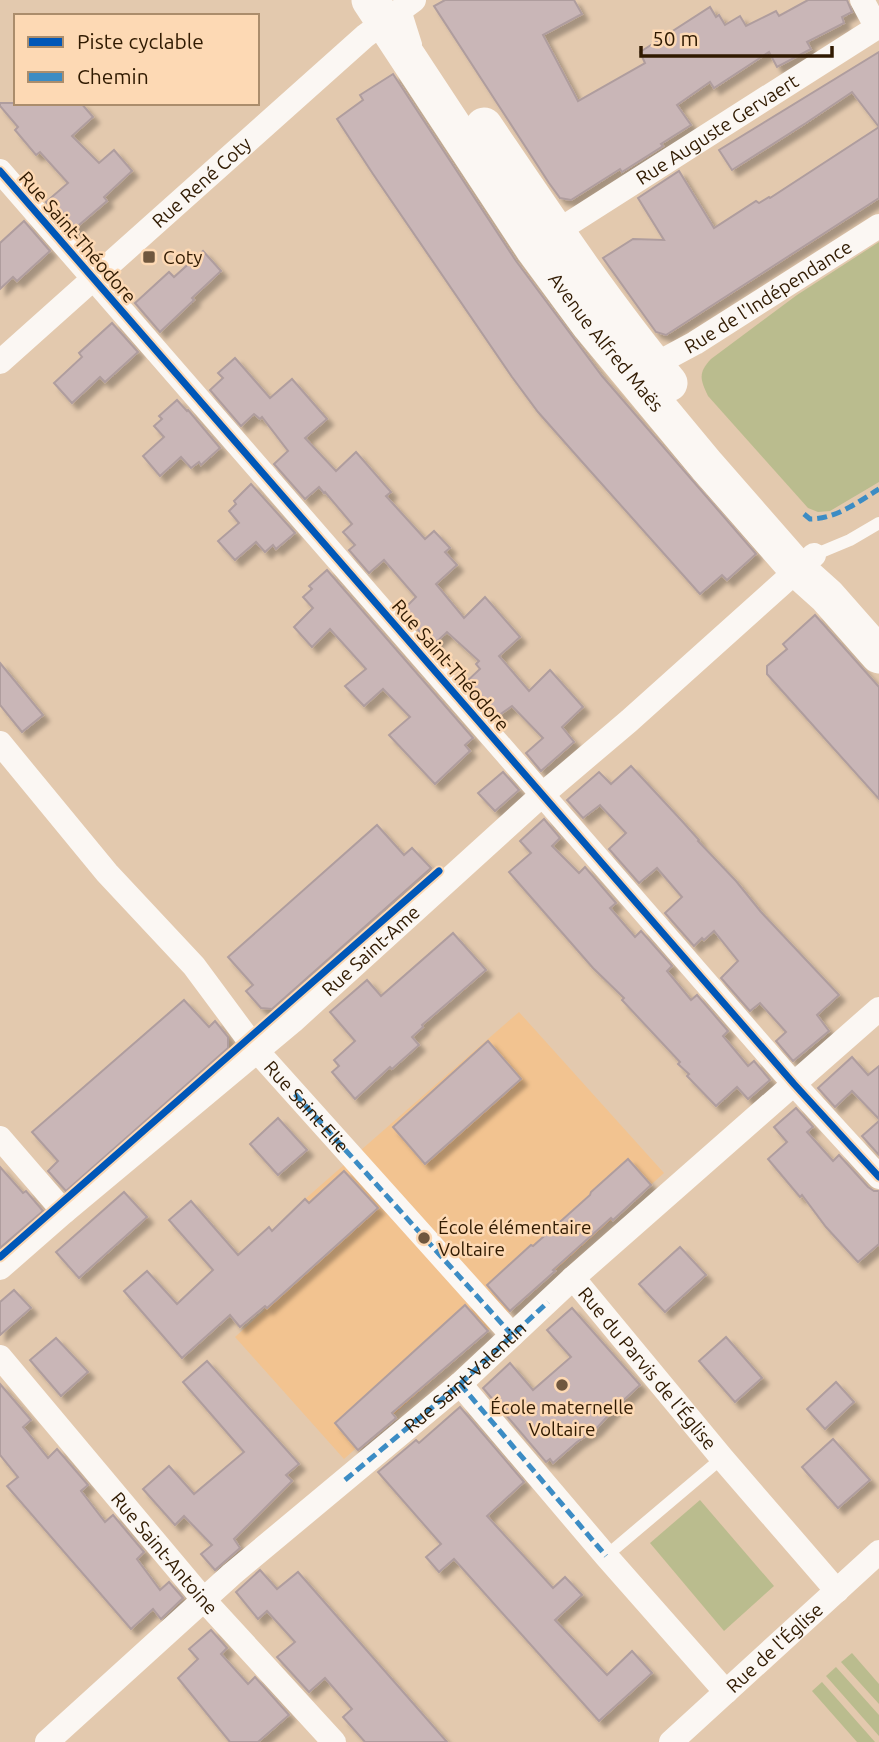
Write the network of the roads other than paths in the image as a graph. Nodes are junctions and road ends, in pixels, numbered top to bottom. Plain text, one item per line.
1 (862, 0) edge
2 (392, 5) edge
3 (878, 27) edge
4 (422, 54) dead end
5 (470, 127) dead end
6 (483, 147) dead end
7 (0, 171) edge
8 (502, 177) dead end
9 (879, 226) edge
10 (556, 232) junction
11 (566, 271) dead end
12 (94, 278) junction
13 (612, 331) dead end
14 (0, 362) edge
15 (654, 365) junction
16 (879, 523) edge
17 (806, 563) junction
18 (879, 638) edge
19 (879, 655) edge
20 (0, 743) edge
21 (543, 794) junction
22 (879, 1009) edge
23 (257, 1051) junction
24 (794, 1084) junction
25 (0, 1139) edge
26 (879, 1177) edge
27 (64, 1212) junction
28 (0, 1268) edge
29 (573, 1278) junction
30 (512, 1335) junction
31 (0, 1357) edge
32 (460, 1384) junction
33 (722, 1458) junction
34 (879, 1552) edge
35 (606, 1556) junction
36 (837, 1591) junction
37 (203, 1599) junction
38 (726, 1692) junction
39 (47, 1742) edge
40 (334, 1742) edge
41 (671, 1742) edge

1 - 3 street
2 - 4 lane
2 - 10 main road, Avenue Alfred Maës
2 - 12 street, Rue René Coty
2 - 17 main road, Avenue Alfred Maës
3 - 10 street, Rue Auguste Gervaert
5 - 6 lane
7 - 12 street, Rue Saint-Théodore
8 - 11 lane
9 - 15 street, Rue de l'Indépendance
10 - 15 main road, Avenue Alfred Maës
12 - 14 street, Rue René Coty
12 - 21 street, Rue Saint-Théodore
13 - 17 lane
15 - 17 main road, Avenue Alfred Maës
16 - 17 lane
17 - 18 main road, Avenue Alfred Maës
17 - 19 main road, Avenue Alfred Maës
17 - 21 street, Rue Saint-Ame
20 - 23 street, Rue Saint-Elie
21 - 23 street, Rue Saint-Ame
21 - 24 street, Rue Saint-Théodore
22 - 24 street, Rue Saint-Valentin
23 - 27 street, Rue Saint-Ame
23 - 30 street, Rue Saint-Elie
24 - 26 street, Rue Saint-Théodore
24 - 29 street, Rue Saint-Valentin
25 - 27 street
27 - 28 street, Rue Saint-Ame
29 - 30 street, Rue Saint-Valentin
29 - 33 street, Rue du Parvis de l'Église
30 - 32 street, Rue Saint-Valentin
31 - 37 street, Rue Saint-Antoine
32 - 35 street
32 - 37 street, Rue Saint-Valentin
33 - 35 lane, Rue du Parvis de l'Église
33 - 36 street, Rue du Parvis de l'Église
34 - 36 street, Rue de l'Église
35 - 38 street
36 - 38 street, Rue de l'Église
37 - 39 street, Rue Saint-Valentin
37 - 40 street, Rue Saint-Antoine
38 - 41 street, Rue de l'Église

